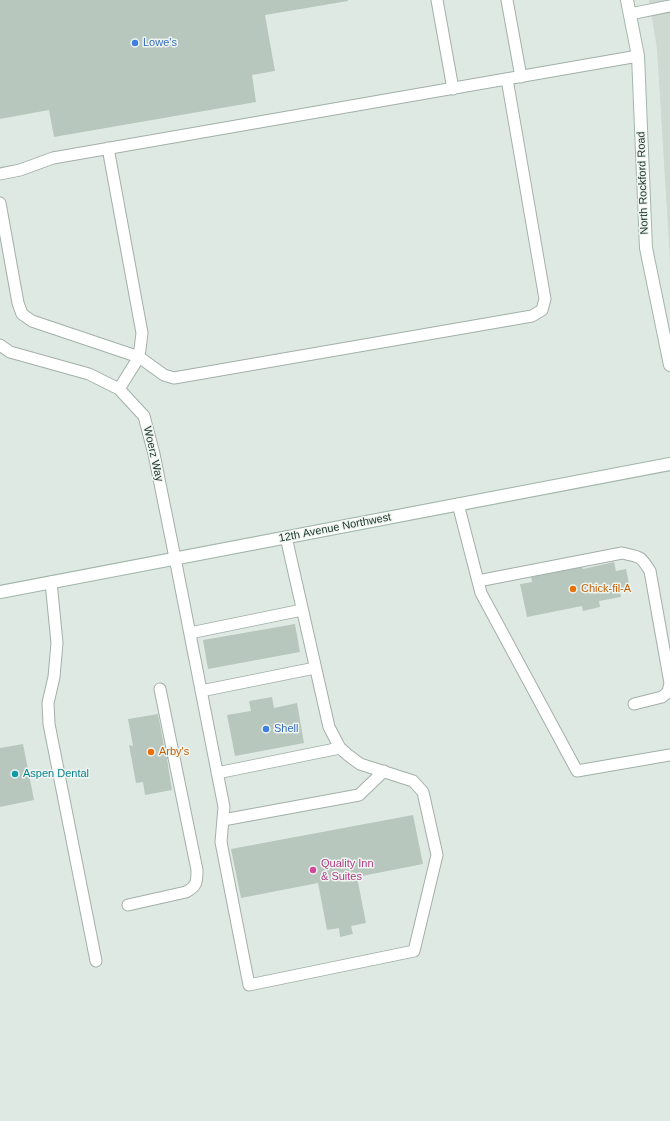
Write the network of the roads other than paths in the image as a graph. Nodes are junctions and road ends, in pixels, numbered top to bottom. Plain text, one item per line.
1 (437, 0) edge
2 (507, 0) edge
3 (627, 0) edge
4 (670, 6) edge
5 (630, 14) junction
6 (638, 56) junction
7 (521, 77) junction
8 (507, 79) junction
9 (453, 89) junction
10 (108, 148) junction
11 (0, 174) edge
12 (0, 203) edge
13 (0, 345) edge
14 (140, 357) junction
15 (670, 365) edge
16 (119, 389) junction
17 (670, 464) edge
18 (458, 504) junction
19 (286, 537) junction
20 (175, 558) junction
21 (478, 581) junction
22 (50, 582) junction
23 (0, 592) edge
24 (302, 610) junction
25 (190, 632) junction
26 (315, 668) junction
27 (160, 689) dead end
28 (201, 691) junction
29 (634, 704) dead end
30 (340, 748) junction
31 (670, 755) edge
32 (384, 771) junction
33 (217, 773) junction
34 (223, 820) junction
35 (128, 905) dead end
36 (96, 961) dead end

1 - 9 lane
2 - 7 lane
3 - 5 main road, North Rockford Road
4 - 5 lane
5 - 6 main road, North Rockford Road
6 - 7 lane
6 - 15 main road, North Rockford Road
7 - 8 lane
8 - 9 lane
8 - 14 lane
9 - 10 lane
10 - 11 lane
10 - 14 lane
12 - 14 lane
13 - 16 lane, Woerz Way
14 - 16 lane
16 - 20 lane, Woerz Way
17 - 18 main road, 12th Avenue Northwest
18 - 19 main road, 12th Avenue Northwest
18 - 21 lane
19 - 20 main road, 12th Avenue Northwest
19 - 24 lane
20 - 22 main road, 12th Avenue Northwest
20 - 25 lane, Woerz Way
21 - 29 lane
21 - 31 lane
22 - 23 main road, 12th Avenue Northwest
22 - 36 lane
24 - 25 lane
24 - 26 lane
25 - 28 lane, Woerz Way
26 - 28 lane
26 - 30 lane
27 - 35 lane
28 - 33 lane, Woerz Way
30 - 32 lane
30 - 33 lane
32 - 34 lane
32 - 34 lane, Woerz Way
33 - 34 lane, Woerz Way

